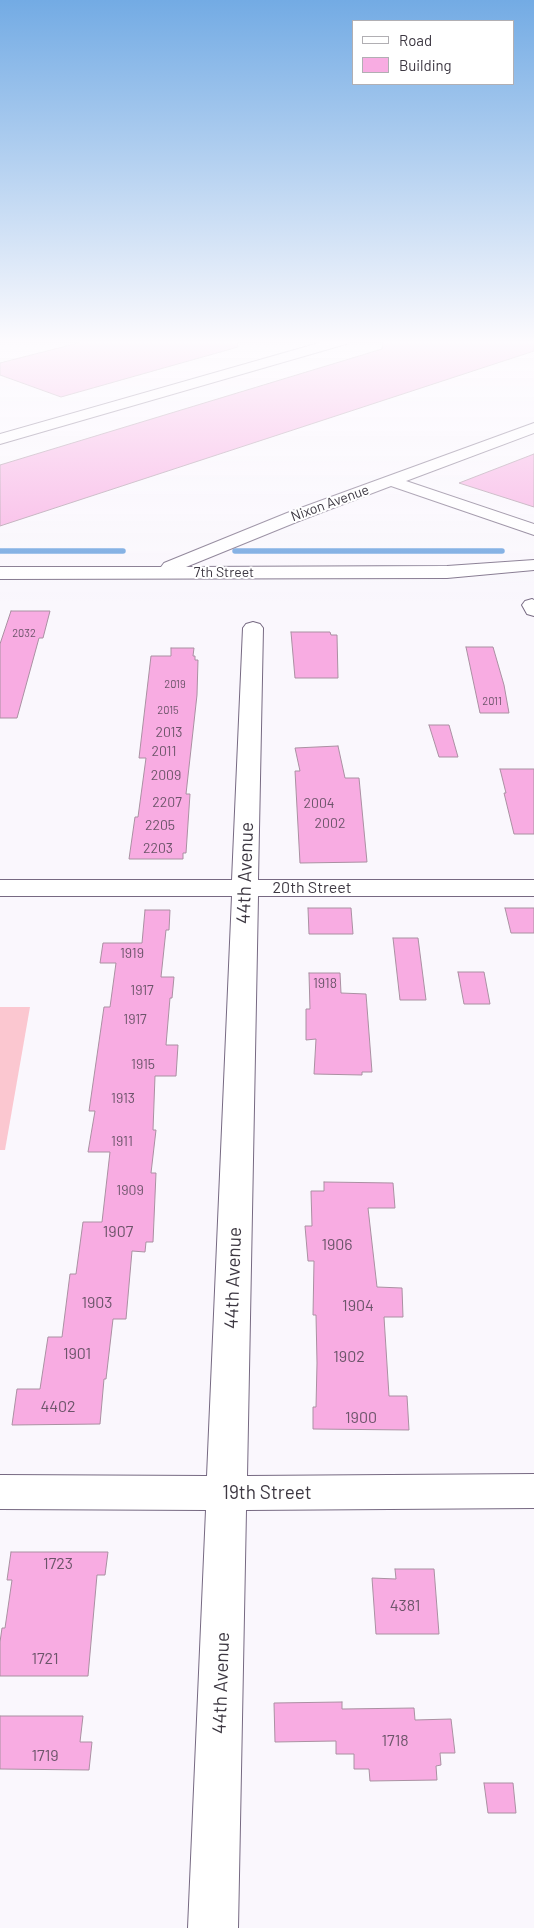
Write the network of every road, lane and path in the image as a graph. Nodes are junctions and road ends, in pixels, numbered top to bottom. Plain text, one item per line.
1 (28, 431) edge
2 (526, 431) edge
3 (0, 439) edge
4 (391, 481) junction
5 (534, 530) edge
6 (534, 565) edge
7 (157, 572) junction
8 (0, 573) edge
9 (254, 628) dead end
10 (0, 888) edge
11 (244, 888) junction
12 (534, 888) edge
13 (534, 1491) edge
14 (0, 1492) edge
15 (227, 1493) junction
16 (212, 1928) edge

1 - 3 street
2 - 4 street, Nixon Avenue
4 - 5 street
4 - 7 street, Nixon Avenue
6 - 7 street, 7th Street
7 - 8 street, 7th Street
9 - 11 street, 44th Avenue
10 - 11 street, 20th Street
11 - 12 street, 20th Street
11 - 15 street, 44th Avenue
13 - 15 street, 19th Street
14 - 15 street, 19th Street
15 - 16 street, 44th Avenue

